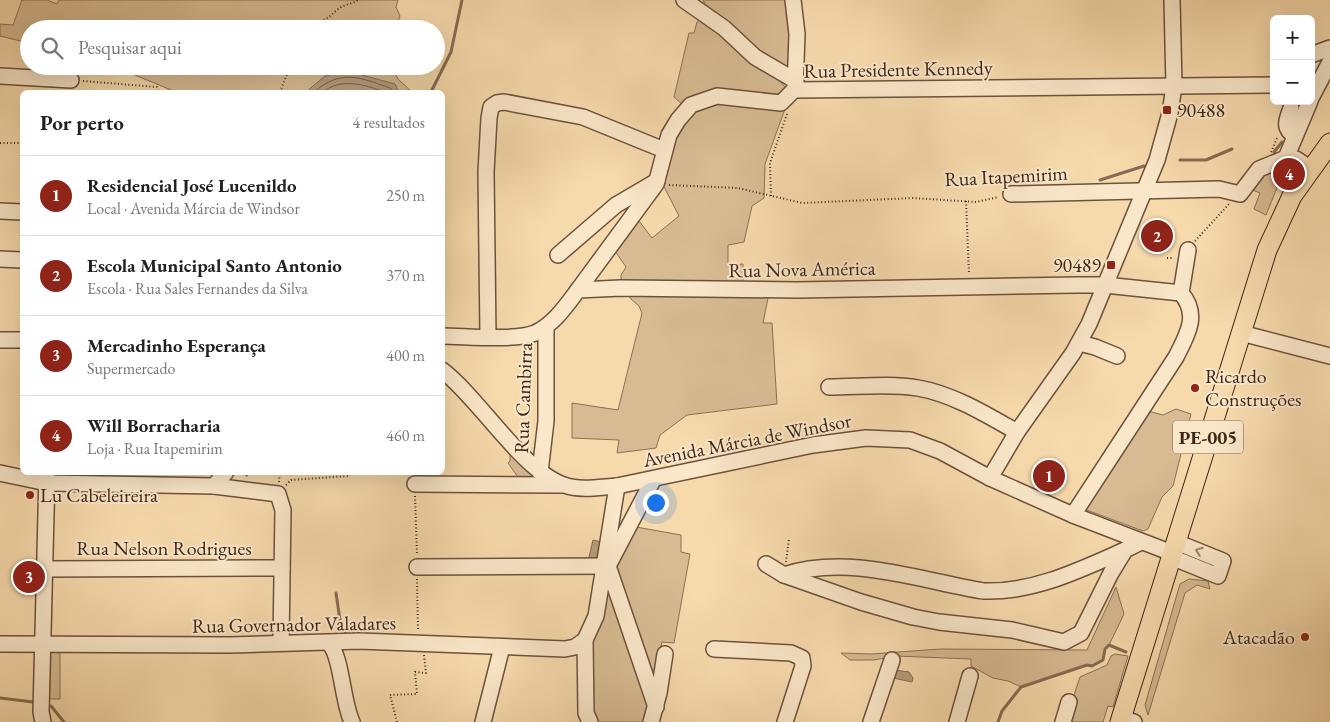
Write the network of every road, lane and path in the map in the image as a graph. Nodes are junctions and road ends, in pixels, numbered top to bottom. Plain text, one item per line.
1 (358, 0) edge
2 (684, 0) edge
3 (793, 0) edge
4 (1172, 0) edge
5 (326, 20) edge
6 (1330, 48) edge
7 (1315, 54) edge
8 (1330, 62) edge
9 (287, 75) edge
10 (0, 76) edge
11 (71, 80) joint
12 (1270, 85) edge
13 (795, 86) junction
14 (1174, 86) junction
15 (158, 90) edge
16 (281, 90) edge
17 (1315, 90) edge
18 (1307, 105) edge
19 (1291, 108) dead end
20 (1290, 131) junction
21 (0, 142) edge
22 (20, 143) edge
23 (1330, 143) edge
24 (664, 150) junction
25 (1286, 158) junction
26 (1266, 166) junction
27 (1311, 169) junction
28 (657, 182) junction
29 (1142, 191) junction
30 (1011, 194) joint
31 (1237, 195) junction
32 (772, 196) junction
33 (966, 201) junction
34 (0, 210) edge
35 (20, 212) edge
36 (1188, 250) joint
37 (558, 255) dead end
38 (0, 259) edge
39 (20, 260) edge
40 (1105, 285) junction
41 (969, 286) junction
42 (578, 290) junction
43 (1181, 294) junction
44 (546, 327) junction
45 (1242, 333) junction
46 (445, 336) edge
47 (488, 336) junction
48 (0, 340) edge
49 (20, 340) edge
50 (1079, 343) junction
51 (1118, 356) dead end
52 (1330, 356) edge
53 (445, 373) edge
54 (829, 387) dead end
55 (1017, 432) junction
56 (540, 472) junction
57 (0, 473) edge
58 (223, 475) edge
59 (350, 475) edge
60 (47, 478) edge
61 (152, 478) edge
62 (324, 478) joint
63 (990, 478) junction
64 (653, 480) junction
65 (415, 484) dead end
66 (563, 485) junction
67 (214, 486) junction
68 (617, 486) junction
69 (278, 494) junction
70 (1073, 515) junction
71 (789, 539) dead end
72 (1142, 542) junction
73 (1125, 550) junction
74 (1173, 551) junction
75 (766, 564) dead end
76 (606, 566) junction
77 (417, 567) dead end
78 (282, 568) junction
79 (46, 569) junction
80 (784, 575) junction
81 (585, 640) junction
82 (281, 642) junction
83 (329, 643) junction
84 (0, 644) edge
85 (43, 644) junction
86 (423, 644) junction
87 (502, 647) junction
88 (714, 649) dead end
89 (665, 654) dead end
90 (892, 660) dead end
91 (970, 676) dead end
92 (1069, 702) dead end
93 (656, 707) junction
94 (1125, 721) edge
95 (43, 722) edge
96 (352, 722) edge
97 (397, 722) edge
98 (483, 722) edge
99 (590, 722) edge
100 (651, 722) edge
101 (785, 722) edge
102 (871, 722) edge
103 (956, 722) edge
104 (1063, 722) edge

1 - 5 path
2 - 13 street
3 - 13 street
4 - 14 street
6 - 7 street
8 - 17 street
9 - 16 path
10 - 11 street
11 - 15 path
12 - 14 street, Rua Presidente Kennedy
13 - 14 street, Rua Presidente Kennedy
13 - 24 street, Rua Presidente Kennedy
13 - 32 path
14 - 29 street
18 - 20 street
19 - 20 street
20 - 25 street
20 - 26 path
21 - 22 path
23 - 27 main road, PE-005
24 - 28 street, Rua Presidente Kennedy
24 - 47 street
25 - 26 street
25 - 27 street
26 - 31 street
27 - 45 main road, PE-005
28 - 32 path, Rua Itapemirim
28 - 37 street
28 - 42 street, Rua Presidente Kennedy
29 - 30 street, Rua Itapemirim
29 - 31 street, Rua Itapemirim
29 - 40 street
30 - 33 path, Rua Itapemirim
31 - 36 path
32 - 33 path, Rua Itapemirim
33 - 41 path
34 - 35 street
36 - 43 street
38 - 39 street
40 - 41 street, Rua Nova América
40 - 43 street, Rua Nova América
40 - 50 street
41 - 42 street, Rua Nova América
42 - 44 street
43 - 70 street
44 - 47 street
44 - 56 street, Rua Cambirra
45 - 52 street
45 - 74 main road, PE-005
46 - 47 street
48 - 49 street
50 - 51 street
50 - 55 street
53 - 56 street, Avenida Márcia de Windsor
54 - 55 street
55 - 63 street
56 - 66 street, Avenida Márcia de Windsor
57 - 60 street
58 - 67 street
59 - 62 path
60 - 61 street
60 - 79 street
61 - 67 street
62 - 69 path
63 - 64 street, Avenida Márcia de Windsor
63 - 70 street, Avenida Márcia de Windsor
64 - 68 street, Avenida Márcia de Windsor
64 - 76 street
65 - 66 street
66 - 68 street, Avenida Márcia de Windsor
67 - 69 street
68 - 76 street
69 - 78 street
70 - 72 street, Avenida Márcia de Windsor
71 - 80 path
72 - 73 street
72 - 74 street, Avenida Márcia de Windsor
73 - 80 street
73 - 80 street
74 -> 74 street
74 - 94 main road, PE-005
75 - 80 street
76 - 77 street
76 - 81 street
76 - 93 street
78 - 79 street, Rua Nelson Rodrigues
78 - 82 street
79 - 85 street
81 - 87 street, Rua Governador Valadares
81 - 99 street
82 - 83 street, Rua Governador Valadares
82 - 85 street, Rua Governador Valadares
83 - 86 street, Rua Governador Valadares
83 - 96 street
84 - 85 street, Rua Governador Valadares
85 - 95 street
86 - 87 street, Rua Governador Valadares
86 - 97 path
87 - 98 street
88 - 101 street
89 - 93 street
90 - 102 street
91 - 103 street
92 - 104 street
93 - 100 street

